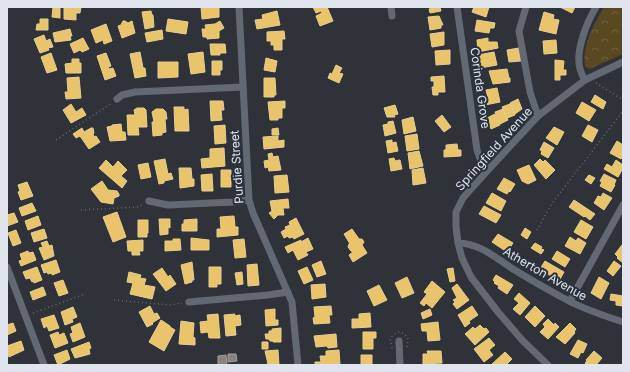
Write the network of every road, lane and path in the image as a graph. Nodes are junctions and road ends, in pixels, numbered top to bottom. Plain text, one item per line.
1 (239, 7) edge
2 (391, 7) edge
3 (457, 7) edge
4 (526, 7) edge
5 (596, 7) edge
6 (392, 16) dead end
7 (623, 62) edge
8 (588, 79) junction
9 (243, 87) junction
10 (117, 99) joint
11 (623, 100) edge
12 (623, 110) edge
13 (538, 116) junction
14 (56, 140) dead end
15 (489, 169) junction
16 (249, 200) junction
17 (149, 201) joint
18 (623, 205) edge
19 (81, 210) dead end
20 (537, 230) dead end
21 (458, 243) junction
22 (7, 267) edge
23 (288, 292) junction
24 (85, 294) dead end
25 (114, 300) dead end
26 (570, 301) junction
27 (189, 302) joint
28 (25, 315) junction
29 (623, 322) edge
30 (398, 341) dead end
31 (44, 365) edge
32 (298, 365) edge
33 (400, 365) edge
34 (548, 365) edge

1 - 9 street, Purdie Street
2 - 6 street
3 - 15 street, Corinda Grove
4 - 13 street
5 - 8 street
7 - 8 street, Springfield Avenue
8 - 11 path
8 - 13 street, Springfield Avenue
9 - 10 street
9 - 16 street, Purdie Street
10 - 14 path
12 - 20 path
13 - 15 street, Springfield Avenue
15 - 21 street, Springfield Avenue
16 - 17 street
16 - 23 street, Purdie Street
17 - 19 path
18 - 26 street
21 - 26 street, Atherton Avenue
21 - 34 street, Springfield Avenue
22 - 28 street
23 - 27 street
23 - 32 street, Purdie Street
24 - 28 path
25 - 27 path
26 - 29 street, Atherton Avenue
28 - 31 street
30 - 33 street

